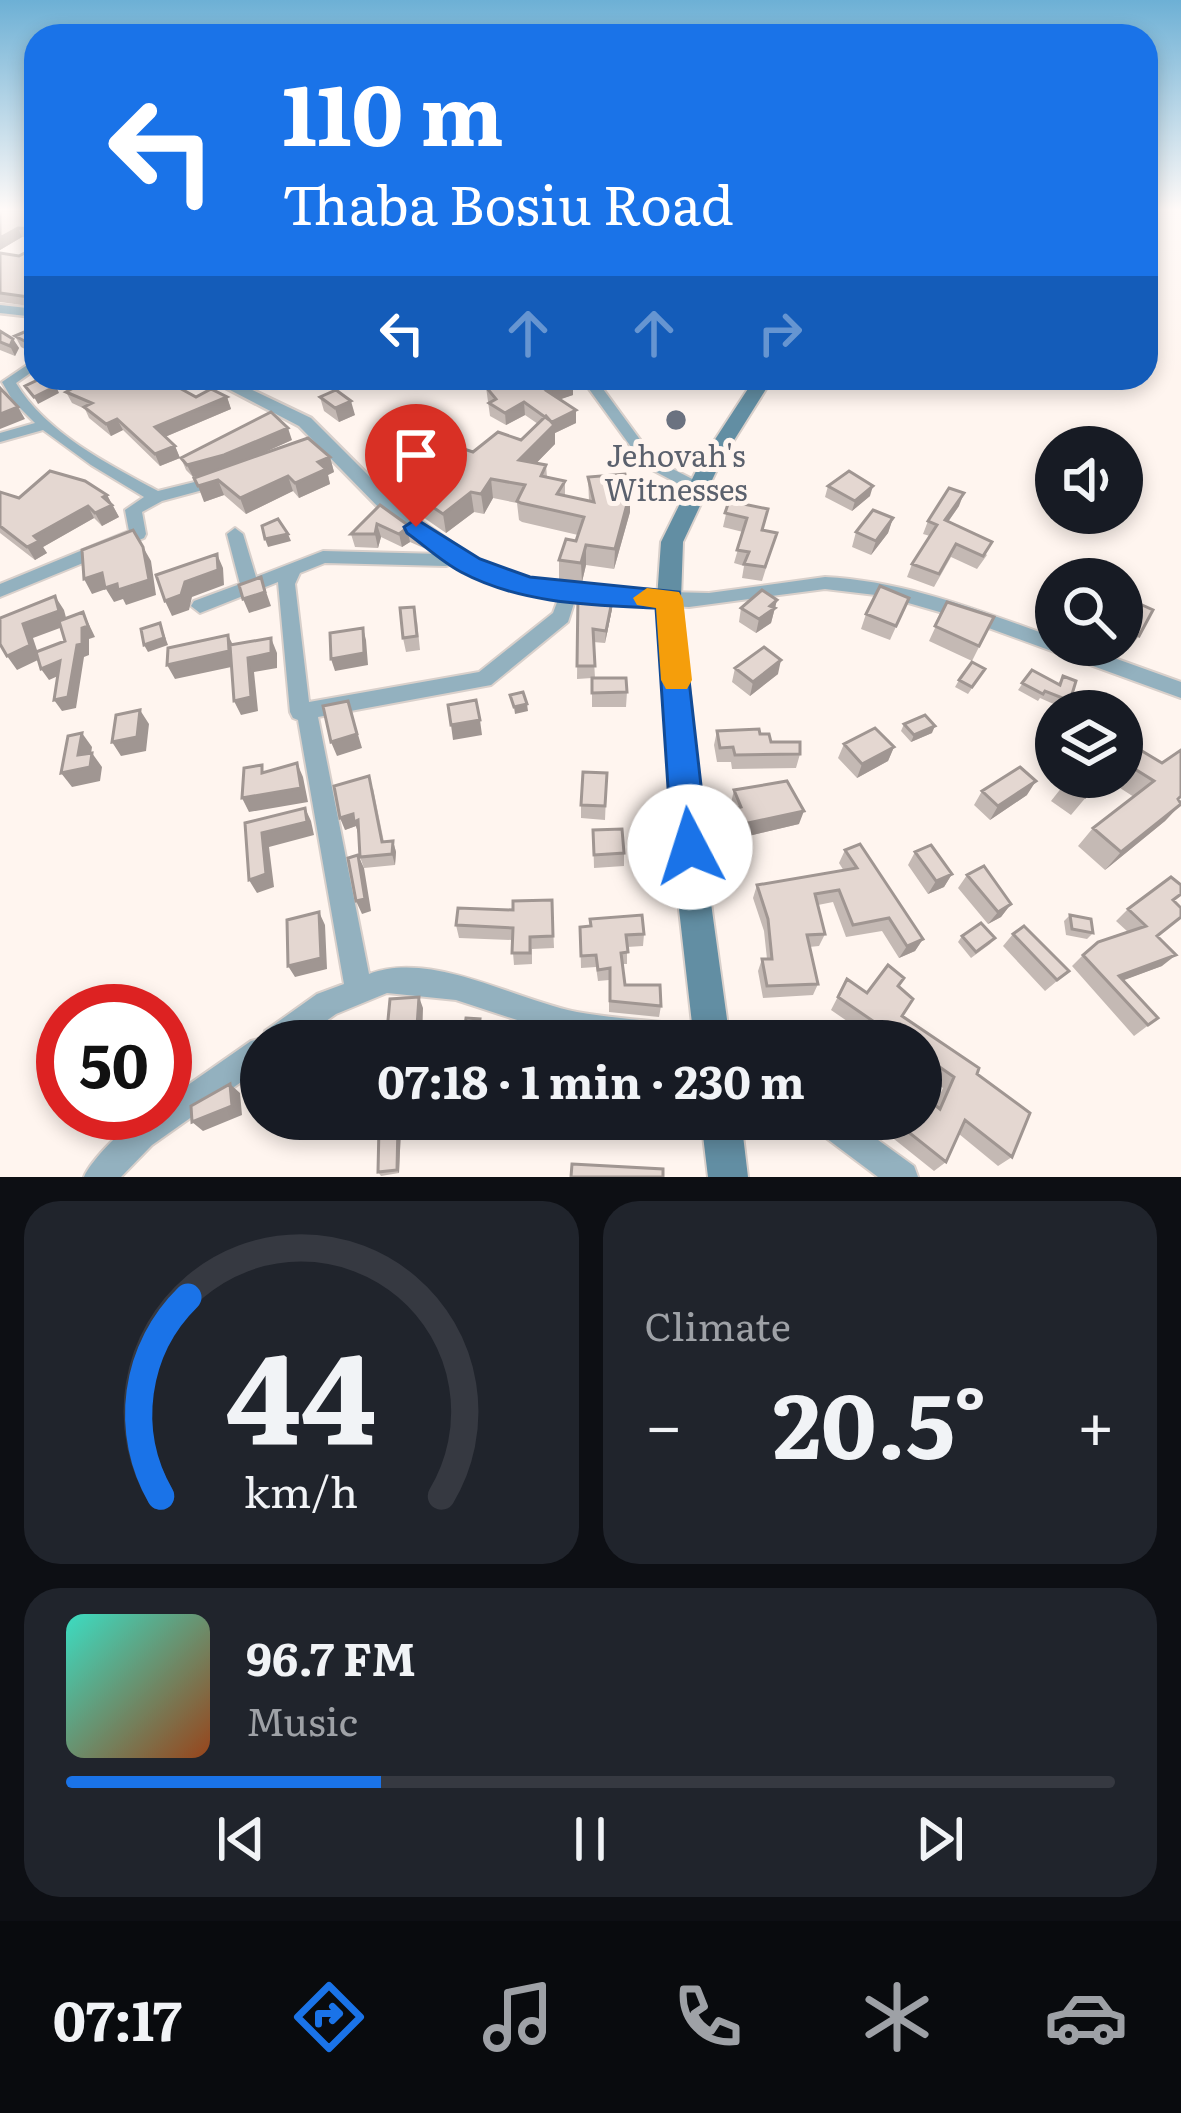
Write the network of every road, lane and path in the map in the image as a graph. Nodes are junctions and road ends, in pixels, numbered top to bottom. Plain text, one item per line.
1 (24, 371) edge
2 (243, 390) edge
3 (597, 390) edge
4 (757, 390) edge
5 (47, 424) junction
6 (0, 438) edge
7 (236, 475) edge
8 (698, 488) junction
9 (156, 497) junction
10 (235, 534) dead end
11 (453, 554) junction
12 (292, 568) junction
13 (254, 584) junction
14 (0, 591) edge
15 (568, 594) junction
16 (669, 599) junction
17 (200, 606) dead end
18 (1035, 638) edge
19 (1114, 666) edge
20 (1181, 690) edge
21 (307, 711) junction
22 (359, 992) junction
23 (305, 1020) edge
24 (559, 1020) edge
25 (710, 1020) edge
26 (240, 1066) edge
27 (724, 1140) edge
28 (853, 1140) edge
29 (99, 1177) edge
30 (728, 1177) edge
31 (903, 1177) edge

1 - 5 street
2 - 11 street
3 - 8 street
4 - 8 main road
5 - 6 street
5 - 9 street
7 - 9 street
8 - 16 main road
9 - 14 street
10 - 13 street
11 - 12 street
11 - 15 street
12 - 13 street
12 - 21 street
13 - 17 street
15 - 16 street
15 - 21 street
16 - 18 street
16 - 25 main road
19 - 20 street
21 - 22 street
22 - 23 street
22 - 24 street
26 - 29 street
27 - 30 main road
28 - 31 street

